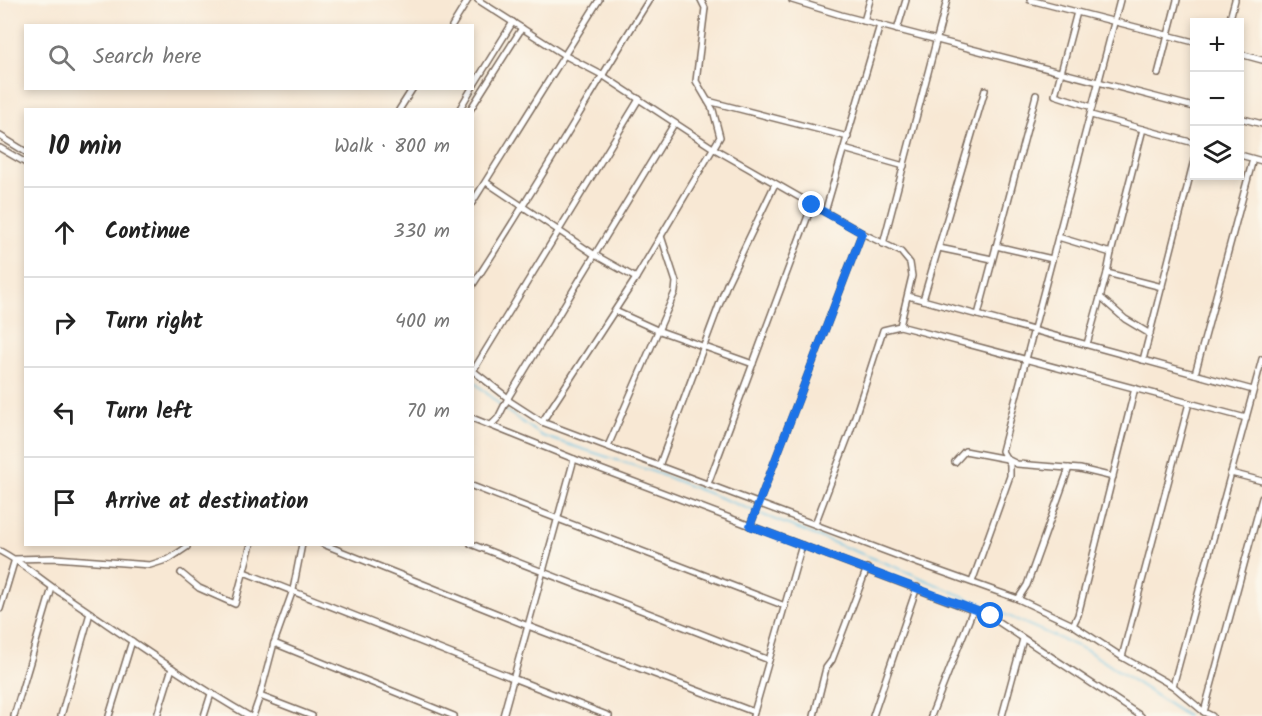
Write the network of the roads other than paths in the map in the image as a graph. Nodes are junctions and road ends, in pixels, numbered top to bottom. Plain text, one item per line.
1 (468, 0) edge
2 (478, 0) edge
3 (599, 0) edge
4 (649, 0) edge
5 (701, 0) edge
6 (792, 0) edge
7 (870, 0) edge
8 (906, 0) edge
9 (947, 0) edge
10 (1030, 0) edge
11 (1060, 0) edge
12 (1120, 0) edge
13 (1178, 0) edge
14 (1235, 0) edge
15 (1058, 7) junction
16 (1077, 12) junction
17 (1229, 18) edge
18 (864, 21) junction
19 (513, 22) junction
20 (1114, 22) junction
21 (453, 24) edge
22 (880, 25) junction
23 (522, 28) junction
24 (897, 30) junction
25 (1168, 36) junction
26 (937, 40) junction
27 (1190, 41) edge
28 (564, 55) junction
29 (1244, 55) edge
30 (1262, 60) edge
31 (1061, 73) junction
32 (1158, 74) dead end
33 (602, 75) junction
34 (1098, 83) junction
35 (474, 85) edge
36 (411, 90) edge
37 (471, 90) edge
38 (986, 90) dead end
39 (1036, 95) dead end
40 (639, 99) junction
41 (708, 101) junction
42 (1092, 106) junction
43 (1190, 106) edge
44 (400, 108) edge
45 (460, 108) edge
46 (471, 108) edge
47 (1091, 115) junction
48 (1244, 119) edge
49 (674, 124) junction
50 (1262, 124) edge
51 (1143, 129) junction
52 (0, 136) edge
53 (848, 137) junction
54 (1190, 142) edge
55 (0, 148) edge
56 (713, 148) junction
57 (844, 149) junction
58 (24, 151) edge
59 (1244, 156) edge
60 (1253, 159) junction
61 (1262, 161) edge
62 (24, 163) edge
63 (904, 166) junction
64 (1190, 176) edge
65 (486, 182) junction
66 (776, 184) junction
67 (474, 200) edge
68 (812, 205) junction
69 (524, 207) junction
70 (825, 212) junction
71 (558, 230) junction
72 (862, 233) junction
73 (661, 236) junction
74 (1058, 237) junction
75 (883, 244) junction
76 (996, 246) junction
77 (939, 248) junction
78 (1111, 254) junction
79 (595, 255) junction
80 (992, 259) junction
81 (1052, 259) junction
82 (1107, 273) junction
83 (636, 278) junction
84 (474, 283) edge
85 (1162, 287) junction
86 (908, 296) junction
87 (1100, 297) junction
88 (924, 300) junction
89 (615, 311) junction
90 (978, 315) junction
91 (900, 326) junction
92 (657, 330) junction
93 (1034, 330) junction
94 (1150, 334) junction
95 (1087, 344) junction
96 (702, 347) junction
97 (1026, 359) junction
98 (1262, 359) edge
99 (1143, 360) junction
100 (753, 364) junction
101 (474, 368) edge
102 (474, 371) edge
103 (1195, 374) junction
104 (1135, 388) junction
105 (1253, 390) junction
106 (508, 400) junction
107 (1189, 403) junction
108 (1246, 418) junction
109 (474, 419) edge
110 (543, 422) junction
111 (491, 425) junction
112 (608, 446) junction
113 (574, 459) junction
114 (1007, 459) junction
115 (955, 462) dead end
116 (659, 466) junction
117 (1069, 468) junction
118 (1231, 473) junction
119 (1113, 477) junction
120 (1262, 481) edge
121 (708, 484) junction
122 (474, 487) edge
123 (1262, 498) edge
124 (759, 504) junction
125 (558, 520) junction
126 (815, 524) junction
127 (750, 526) junction
128 (474, 545) edge
129 (802, 545) junction
130 (187, 546) edge
131 (250, 546) edge
132 (302, 546) edge
133 (328, 546) edge
134 (0, 551) edge
135 (15, 559) junction
136 (867, 568) junction
137 (244, 572) junction
138 (181, 573) dead end
139 (543, 573) junction
140 (972, 582) junction
141 (917, 587) junction
142 (52, 588) junction
143 (293, 590) junction
144 (1018, 599) junction
145 (784, 606) junction
146 (0, 609) edge
147 (973, 609) junction
148 (90, 613) junction
149 (528, 626) junction
150 (1073, 626) junction
151 (1023, 639) junction
152 (132, 641) junction
153 (274, 644) junction
154 (1122, 657) junction
155 (769, 660) junction
156 (172, 668) junction
157 (514, 680) junction
158 (1173, 686) junction
159 (211, 694) junction
160 (260, 696) junction
161 (1204, 712) junction
162 (753, 714) edge
163 (14, 716) edge
164 (61, 716) edge
165 (109, 716) edge
166 (157, 716) edge
167 (204, 716) edge
168 (251, 716) edge
169 (312, 716) edge
170 (454, 716) edge
171 (503, 716) edge
172 (609, 716) edge
173 (814, 716) edge
174 (873, 716) edge
175 (932, 716) edge
176 (1002, 716) edge
177 (1141, 716) edge
178 (1212, 716) edge

1 - 21 street
2 - 19 street
3 - 28 street
4 - 33 street
5 - 41 street
6 - 18 street
7 - 18 street
8 - 24 street
9 - 26 street
10 - 15 street
11 - 15 street
12 - 20 street
13 - 25 street
14 - 17 street
15 - 16 street
16 - 20 street
16 - 31 street
18 - 22 street
19 - 23 street
19 - 35 street
20 - 25 street
20 - 34 street
22 - 24 street
22 - 53 street
23 - 28 street
23 - 46 street
24 - 26 street
25 - 27 street
25 - 32 street
26 - 31 street
26 - 63 street
28 - 33 street
28 - 65 street
29 - 30 street
31 - 34 street
31 - 42 street
33 - 40 street
33 - 69 street
34 - 42 street
34 - 43 street
36 - 44 street
37 - 45 street
38 - 77 street
39 - 76 street
40 - 49 street
40 - 71 street
41 - 53 street
41 - 56 street
42 - 47 street
47 - 51 street
47 - 74 street
48 - 50 street
49 - 56 street
49 - 79 street
51 - 54 street
51 - 78 street
52 - 58 street
53 - 57 street
55 - 62 street
56 - 66 street
56 - 73 street
57 - 63 street
57 - 70 street
59 - 60 street
60 - 61 street
60 - 103 street
63 - 75 street
64 - 85 street
65 - 67 street
65 - 69 street
66 - 68 street
66 - 96 street
68 - 70 street
68 - 100 street
69 - 71 street
69 - 84 street
70 - 72 street
71 - 79 street
71 - 101 street
72 - 75 street
72 - 124 street
73 - 83 street
73 - 92 street
74 - 78 street
74 - 81 street
75 - 86 street
76 - 80 street
76 - 81 street
77 - 80 street
77 - 88 street
78 - 82 street
79 - 83 street
79 - 106 street
80 - 90 street
81 - 93 street
82 - 85 street
82 - 87 street
83 - 89 street
85 - 94 street
86 - 88 street
86 - 91 street
87 - 94 street
87 - 95 street
88 - 90 street
89 - 92 street
89 - 110 street
90 - 93 street
91 - 97 street
91 - 126 street
92 - 96 street
92 - 112 street
93 - 95 street
93 - 97 street
94 - 99 street
95 - 99 street
96 - 100 street
96 - 116 street
97 - 104 street
97 - 114 street
98 - 105 street
99 - 103 street
100 - 121 street
102 - 106 street
103 - 105 street
104 - 107 street
104 - 119 street
105 - 108 street
106 - 110 street
106 - 111 street
107 - 108 street
107 - 154 street
108 - 118 street
109 - 111 street
110 - 112 street
111 - 113 street
112 - 116 street
113 - 125 street
113 - 127 street
114 - 115 street
114 - 117 street
114 - 140 street
116 - 121 street
117 - 119 street
117 - 144 street
118 - 120 street
118 - 158 street
119 - 150 street
121 - 124 street
122 - 125 street
123 - 161 street
124 - 126 street
124 - 127 street
125 - 139 street
125 - 145 street
126 - 140 street
127 - 129 street
128 - 139 street
129 - 136 street
129 - 145 street
130 - 135 street
131 - 137 street
132 - 143 street
133 - 149 street
134 - 135 street
135 - 142 street
135 - 146 street
136 - 141 street
136 - 173 street
137 - 138 street
137 - 143 street
139 - 149 street
139 - 155 street
140 - 144 street
141 - 147 street
141 - 174 street
142 - 148 street
142 - 163 street
143 - 153 street
143 - 157 street
144 - 150 street
145 - 155 street
147 - 151 street
147 - 175 street
148 - 152 street
148 - 164 street
149 - 157 street
149 - 162 street
150 - 154 street
151 - 176 street
151 - 177 street
152 - 156 street
152 - 165 street
153 - 160 street
153 - 170 street
154 - 158 street
155 - 162 street
156 - 159 street
156 - 166 street
157 - 171 street
157 - 172 street
158 - 161 street
159 - 167 street
159 - 168 street
160 - 168 street
160 - 169 street
161 - 178 street

